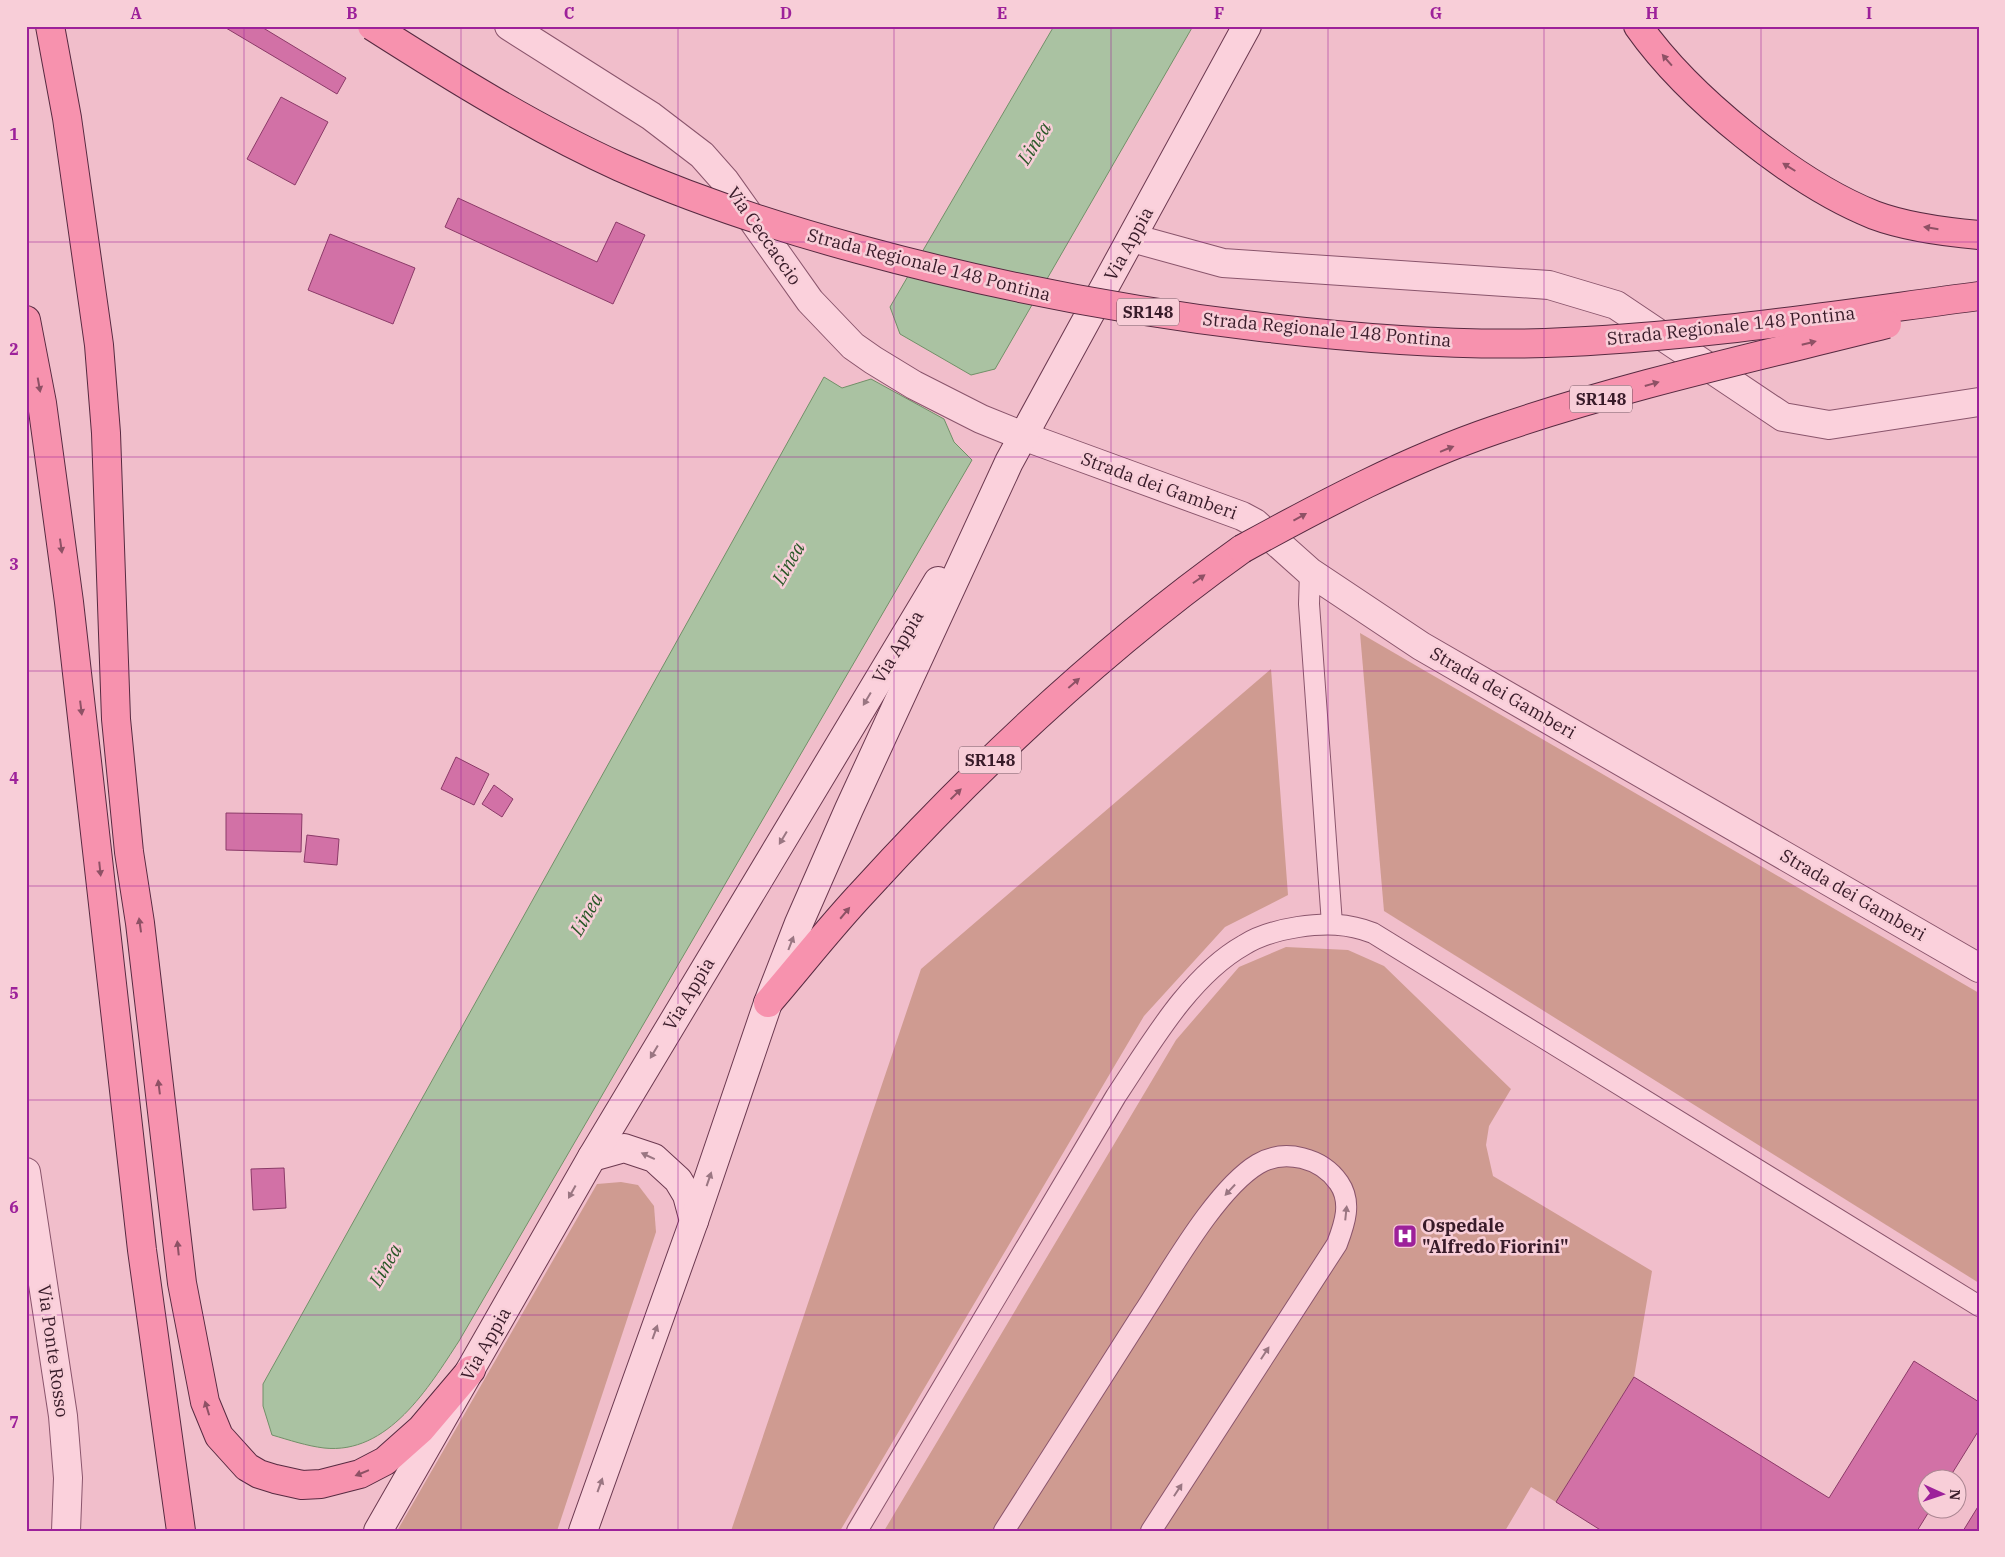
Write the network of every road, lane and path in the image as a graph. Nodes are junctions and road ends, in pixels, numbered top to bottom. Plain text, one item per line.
1 (50, 26) edge
2 (372, 26) edge
3 (509, 26) edge
4 (1248, 26) edge
5 (1638, 26) edge
6 (1979, 236) edge
7 (1132, 238) junction
8 (1979, 296) edge
9 (1979, 300) edge
10 (26, 320) edge
11 (1979, 402) edge
12 (1023, 436) junction
13 (1009, 462) junction
14 (1310, 572) junction
15 (1332, 924) junction
16 (1979, 968) edge
17 (768, 1003) junction
18 (592, 1157) junction
19 (26, 1172) edge
20 (694, 1221) junction
21 (1979, 1306) edge
22 (472, 1370) junction
23 (66, 1531) edge
24 (181, 1531) edge
25 (378, 1531) edge
26 (583, 1531) edge
27 (857, 1531) edge
28 (1004, 1531) edge
29 (1151, 1531) edge

22 -> 1 main road
2 - 8 main road, Strada Regionale 148 Pontina / SR148, bridge
3 - 12 main road, Via Ceccaccio
4 - 7 main road, Via Appia
6 -> 5 main road
7 - 11 main road
7 - 12 main road, Via Appia
17 -> 9 main road, SR148, bridge
10 -> 24 main road
12 - 13 main road, Via Appia
12 - 14 main road, Strada dei Gamberi
17 -> 13 main road, Via Appia
13 -> 18 main road, Via Appia
14 - 15 lane
14 - 16 main road, Strada dei Gamberi
15 - 21 lane
15 - 27 lane
20 -> 17 main road, Via Appia
20 -> 18 main road
18 -> 22 main road, Via Appia
19 - 23 main road, Via Ponte Rosso
26 -> 20 main road, Via Appia
22 - 25 main road, Via Appia
29 -> 28 lane

